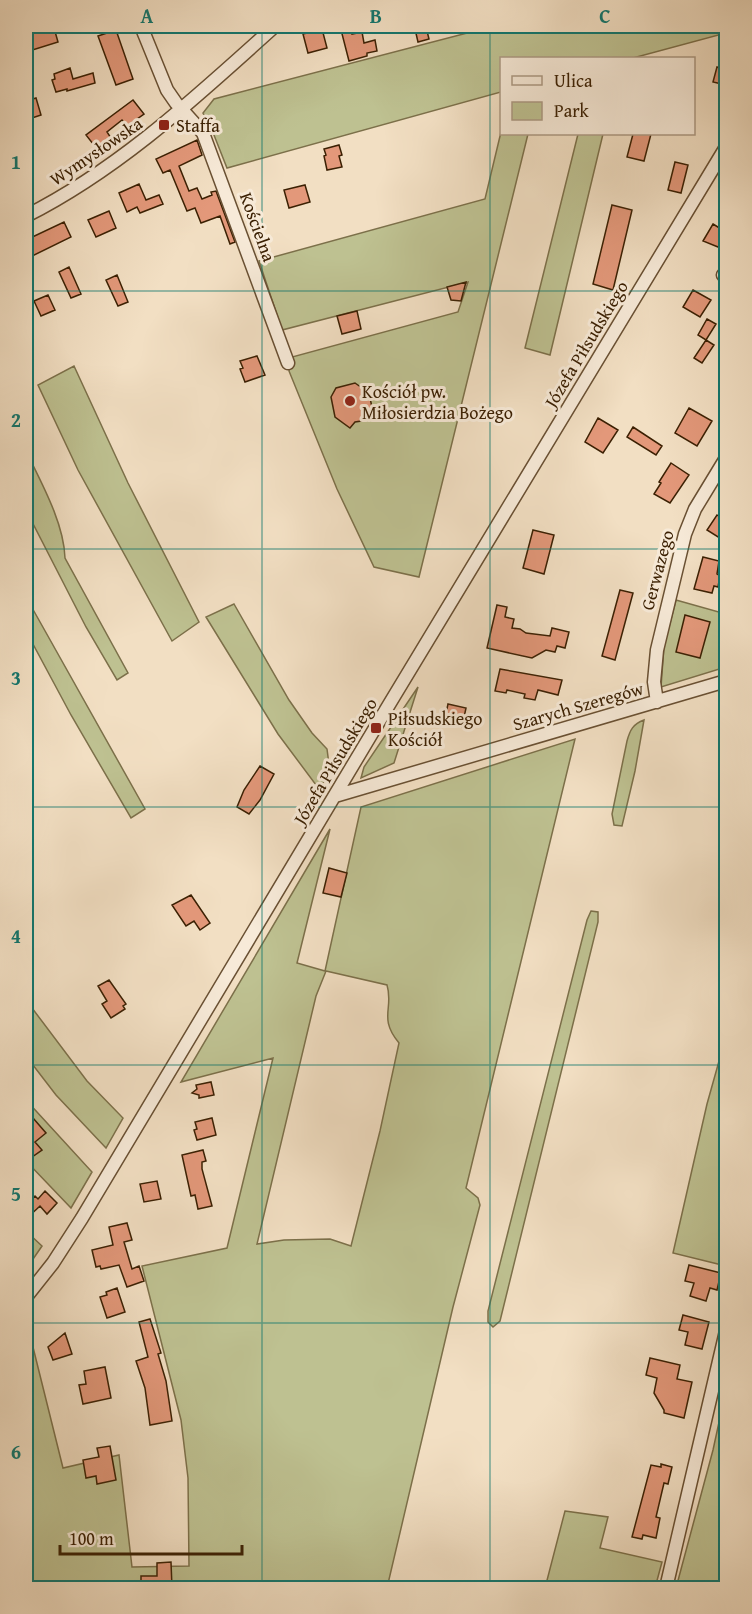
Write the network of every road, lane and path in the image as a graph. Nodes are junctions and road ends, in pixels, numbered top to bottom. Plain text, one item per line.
1 (141, 26) edge
2 (275, 26) edge
3 (182, 109) junction
4 (726, 147) edge
5 (26, 216) edge
6 (288, 363) dead end
7 (726, 458) edge
8 (726, 681) edge
9 (657, 702) junction
10 (335, 796) junction
11 (26, 1297) edge
12 (726, 1331) edge
13 (666, 1588) edge

1 - 3 street, Kościelna
2 - 3 street, Wymysłowska
3 - 5 street, Wymysłowska
3 - 6 street, Kościelna
4 - 10 street, Józefa Piłsudskiego
7 - 9 street, Gerwazego
8 - 9 street, Szarych Szeregów
9 - 10 street, Szarych Szeregów
10 - 11 street, Józefa Piłsudskiego
12 - 13 street

